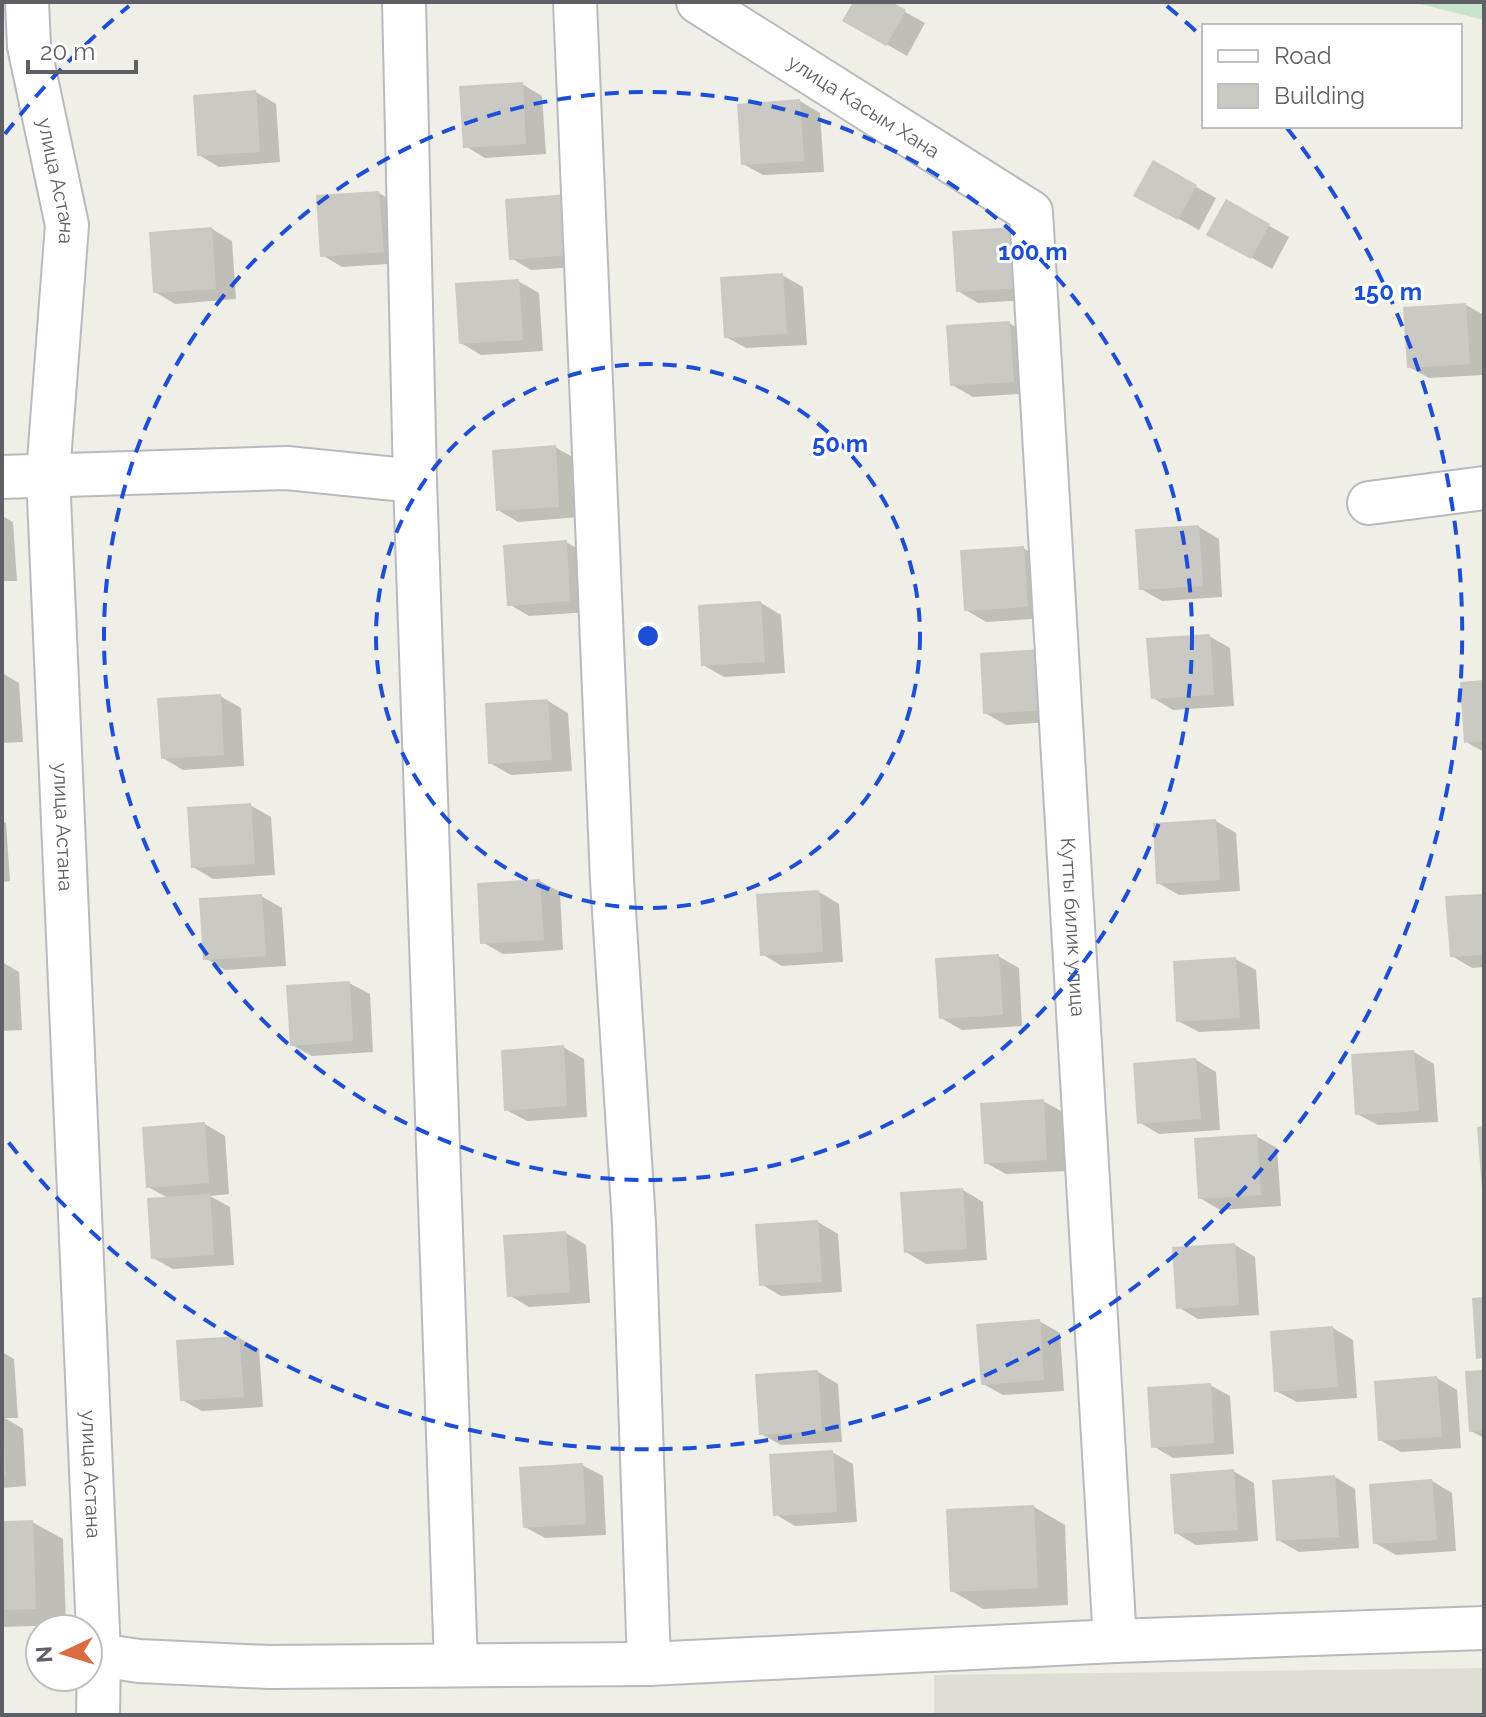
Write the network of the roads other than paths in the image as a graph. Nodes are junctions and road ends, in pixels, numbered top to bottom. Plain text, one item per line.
1 (27, 2) edge
2 (404, 2) edge
3 (575, 2) edge
4 (698, 2) edge
5 (1031, 212) joint
6 (48, 474) junction
7 (2, 477) edge
8 (415, 481) junction
9 (1484, 488) edge
10 (1369, 503) dead end
11 (97, 1613) edge
12 (1484, 1628) edge
13 (1115, 1641) junction
14 (104, 1656) edge
15 (649, 1664) junction
16 (456, 1665) junction
17 (98, 1693) edge
18 (98, 1715) edge

1 - 6 street, улица Астана
2 - 8 street
3 - 15 street
4 - 5 street, улица Касым Хана
5 - 13 street, Кутты билик улица
6 - 7 street
6 - 8 street
6 - 11 street, улица Астана
8 - 16 street
9 - 10 street
12 - 13 street
13 - 15 street
14 - 16 street
15 - 16 street
17 - 18 street, улица Астана

